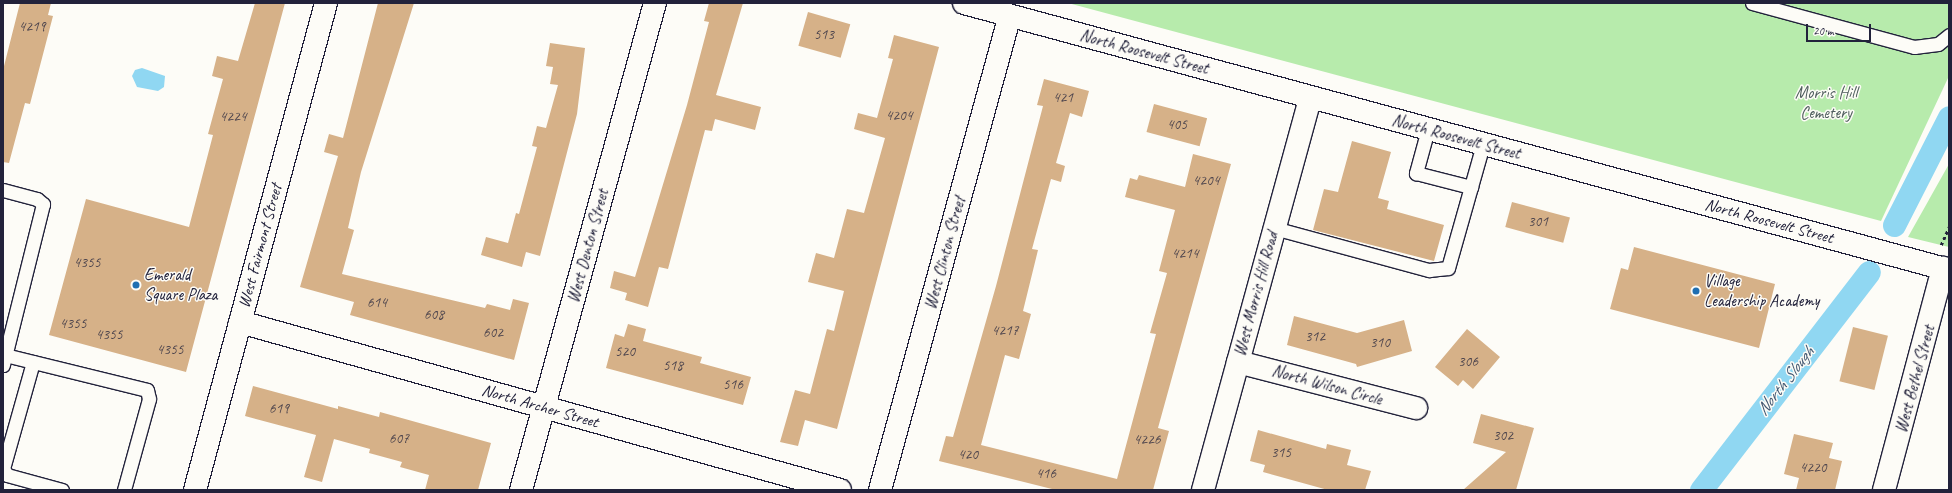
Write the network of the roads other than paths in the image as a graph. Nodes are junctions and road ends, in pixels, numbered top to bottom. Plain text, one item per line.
1 (326, 3) edge
2 (655, 3) edge
3 (964, 3) edge
4 (1752, 3) edge
5 (1010, 15) junction
6 (1949, 35) edge
7 (1310, 98) junction
8 (1428, 129) junction
9 (1482, 144) junction
10 (1471, 187) junction
11 (3, 190) edge
12 (1274, 228) junction
13 (1944, 262) edge
14 (240, 322) junction
15 (4, 360) edge
16 (33, 362) junction
17 (1238, 362) junction
18 (544, 407) junction
19 (1416, 408) dead end
20 (62, 490) edge
21 (124, 490) edge
22 (195, 490) edge
23 (521, 490) edge
24 (840, 490) edge
25 (880, 490) edge
26 (1203, 490) edge
27 (1884, 490) edge

1 - 14 street, West Fairmont Street
2 - 18 street, West Denton Street
3 - 5 street, North Roosevelt Street
4 - 6 lane
5 - 7 street, North Roosevelt Street
5 - 25 street, West Clinton Street
7 - 8 street, North Roosevelt Street
7 - 12 street, West Morris Hill Road
8 - 9 street, North Roosevelt Street
8 - 10 lane
9 - 10 lane
9 - 13 street, North Roosevelt Street
10 - 12 lane
11 - 15 lane
12 - 17 street, West Morris Hill Road
13 - 27 street, West Bethel Street
14 - 18 street, North Archer Street
14 - 22 street, West Fairmont Street
15 - 16 lane
16 - 20 lane
16 - 21 lane
17 - 19 street, North Wilson Circle
17 - 26 street, West Morris Hill Road
18 - 23 street, West Denton Street
18 - 24 street, North Archer Street

